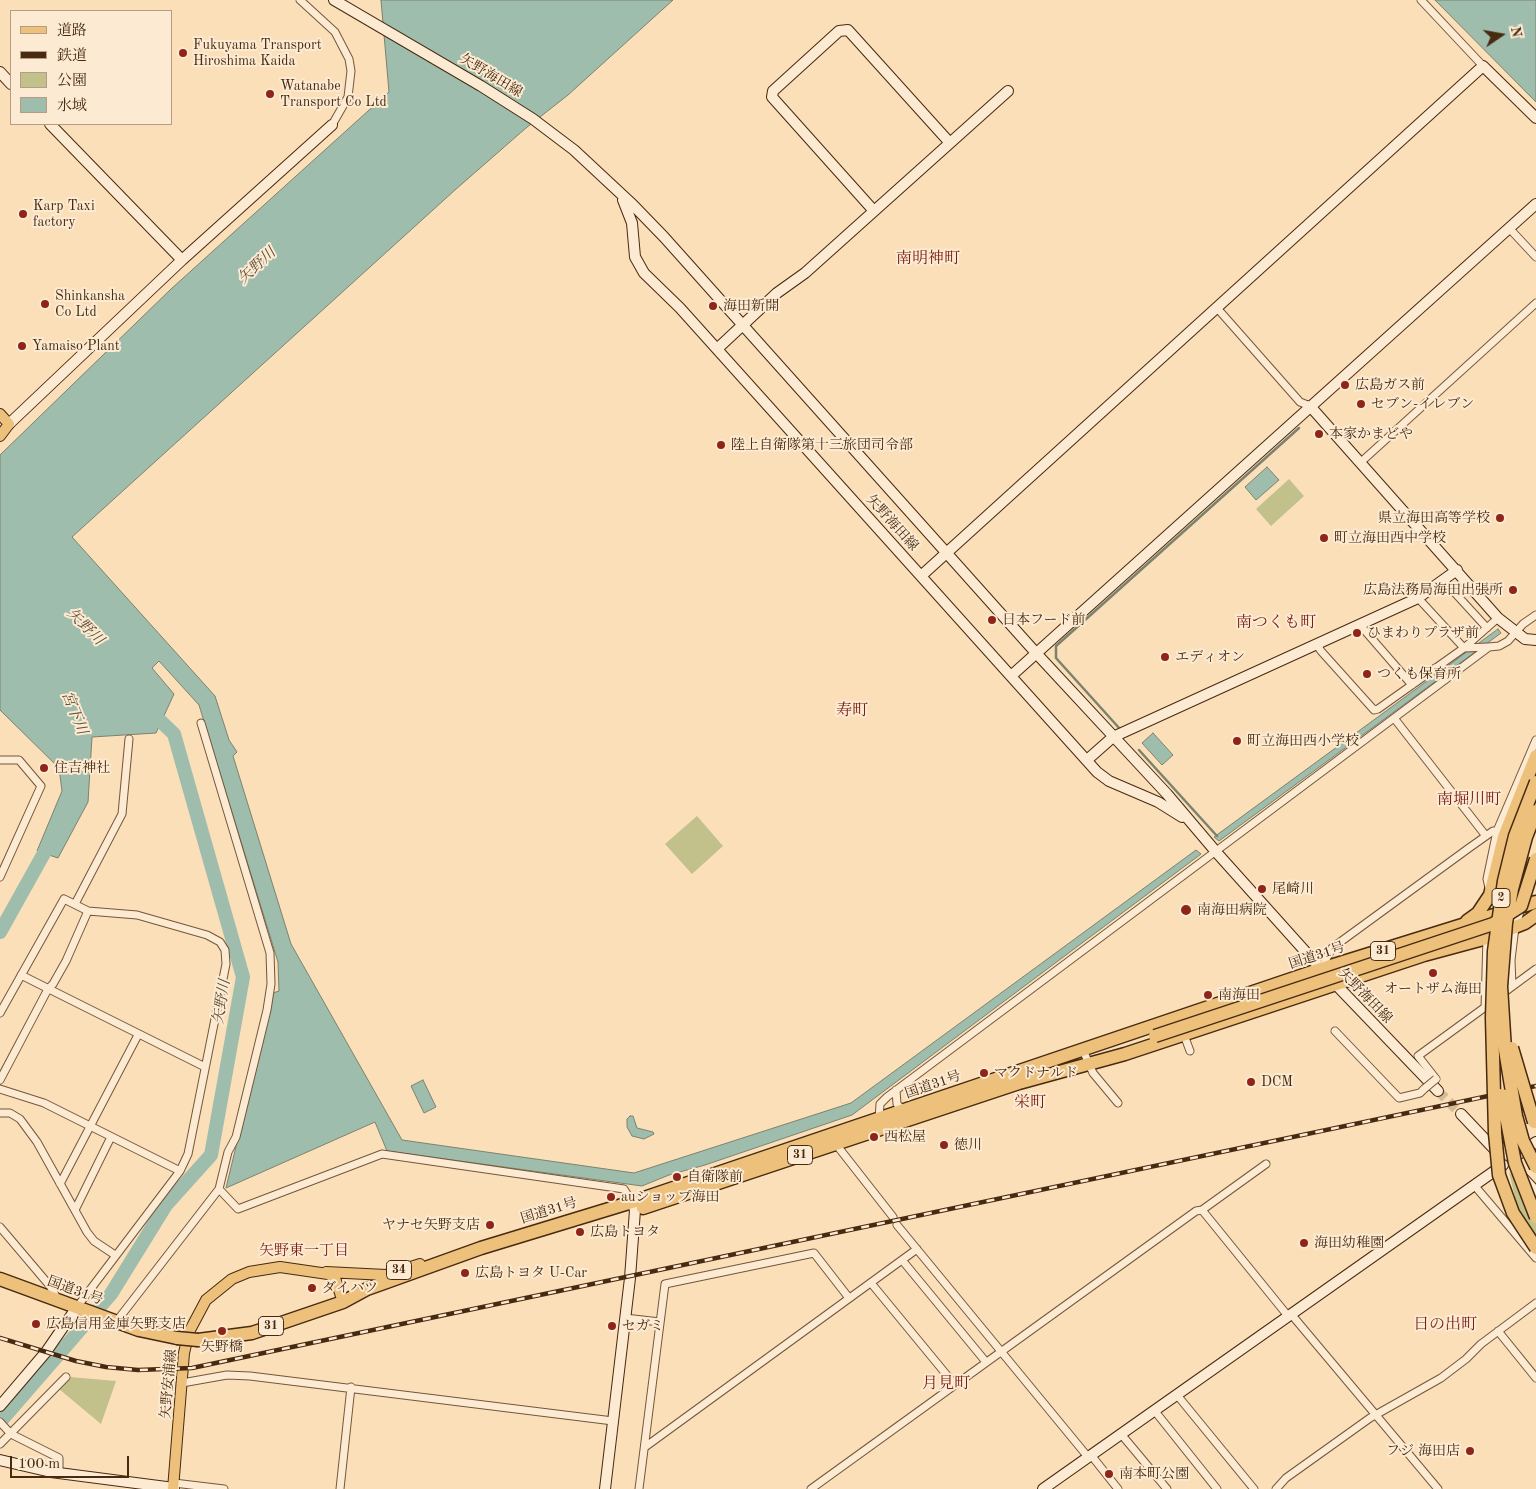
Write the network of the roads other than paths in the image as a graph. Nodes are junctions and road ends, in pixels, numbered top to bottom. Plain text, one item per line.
1 (300, 0) edge
2 (334, 0) edge
3 (1422, 0) edge
4 (1483, 66) junction
5 (0, 72) edge
6 (10, 83) edge
7 (1008, 91) dead end
8 (1536, 118) edge
9 (51, 125) edge
10 (332, 125) joint
11 (950, 143) junction
12 (621, 194) junction
13 (1536, 204) edge
14 (874, 212) junction
15 (1509, 228) junction
16 (1536, 257) edge
17 (182, 260) junction
18 (1536, 303) edge
19 (1217, 308) junction
20 (742, 326) junction
21 (717, 349) junction
22 (1310, 406) junction
23 (0, 414) edge
24 (3, 430) edge
25 (1361, 462) junction
26 (946, 553) junction
27 (1457, 570) junction
28 (921, 576) junction
29 (1444, 581) junction
30 (1418, 598) junction
31 (1536, 615) edge
32 (1498, 618) junction
33 (1360, 625) junction
34 (1487, 628) junction
35 (1515, 632) junction
36 (1536, 640) edge
37 (1317, 644) junction
38 (1487, 647) junction
39 (1466, 648) junction
40 (1036, 653) junction
41 (1436, 669) junction
42 (1011, 676) junction
43 (1444, 679) junction
44 (1412, 685) junction
45 (1394, 718) junction
46 (201, 723) dead end
47 (1113, 737) junction
48 (129, 740) dead end
49 (1536, 740) edge
50 (1536, 756) edge
51 (0, 760) edge
52 (1087, 760) junction
53 (1536, 782) edge
54 (1536, 812) edge
55 (1196, 828) junction
56 (1501, 834) junction
57 (1486, 836) junction
58 (1216, 852) junction
59 (1536, 859) edge
60 (1536, 863) edge
61 (1532, 875) junction
62 (0, 877) edge
63 (1536, 886) edge
64 (1490, 895) junction
65 (1536, 902) edge
66 (75, 904) junction
67 (1522, 906) junction
68 (88, 911) junction
69 (1536, 915) edge
70 (1490, 916) junction
71 (1515, 927) junction
72 (1434, 935) junction
73 (1487, 938) junction
74 (1536, 969) edge
75 (1321, 970) junction
76 (1502, 971) junction
77 (21, 975) junction
78 (1336, 985) junction
79 (1512, 986) junction
80 (48, 989) junction
81 (1485, 1008) junction
82 (0, 1013) edge
83 (1492, 1018) junction
84 (1335, 1031) dead end
85 (138, 1035) junction
86 (1184, 1035) junction
87 (1190, 1051) dead end
88 (1086, 1058) junction
89 (205, 1067) junction
90 (0, 1080) edge
91 (0, 1089) edge
92 (896, 1090) junction
93 (1438, 1090) tunnel mouth
94 (1118, 1103) dead end
95 (904, 1111) junction
96 (0, 1113) edge
97 (1461, 1114) tunnel mouth
98 (880, 1124) junction
99 (91, 1127) junction
100 (1536, 1129) edge
101 (111, 1137) junction
102 (1536, 1142) edge
103 (835, 1144) junction
104 (1513, 1158) dead end
105 (1266, 1164) dead end
106 (1502, 1166) dead end
107 (1536, 1167) edge
108 (180, 1171) junction
109 (60, 1184) junction
110 (1474, 1185) junction
111 (219, 1189) junction
112 (1536, 1192) edge
113 (634, 1206) junction
114 (74, 1210) junction
115 (1202, 1210) junction
116 (893, 1217) dead end
117 (1536, 1217) edge
118 (897, 1225) dead end
119 (0, 1227) edge
120 (481, 1248) junction
121 (1536, 1248) edge
122 (917, 1249) junction
123 (115, 1255) junction
124 (1536, 1258) edge
125 (902, 1260) junction
126 (315, 1271) junction
127 (0, 1278) edge
128 (870, 1283) junction
129 (849, 1298) junction
130 (58, 1300) junction
131 (342, 1302) junction
132 (1536, 1303) edge
133 (80, 1308) junction
134 (1290, 1315) junction
135 (625, 1318) junction
136 (113, 1321) junction
137 (660, 1322) junction
138 (1498, 1331) junction
139 (1002, 1351) junction
140 (986, 1362) junction
141 (66, 1377) dead end
142 (1536, 1378) edge
143 (182, 1382) junction
144 (955, 1384) junction
145 (352, 1387) junction
146 (1177, 1394) junction
147 (0, 1406) edge
148 (1154, 1410) junction
149 (1376, 1416) junction
150 (613, 1421) junction
151 (0, 1422) edge
152 (11, 1434) junction
153 (1121, 1434) junction
154 (0, 1444) edge
155 (644, 1447) junction
156 (1089, 1456) junction
157 (0, 1460) edge
158 (59, 1473) junction
159 (174, 1487) edge
160 (224, 1489) edge
161 (340, 1489) edge
162 (605, 1489) edge
163 (639, 1489) edge
164 (811, 1489) edge
165 (1043, 1489) edge
166 (1118, 1489) edge
167 (1167, 1489) edge
168 (1217, 1489) edge
169 (1254, 1489) edge
170 (1276, 1489) edge
171 (1438, 1489) edge

1 - 10 street
2 - 12 street, 矢野海田線
3 - 4 street
4 - 8 street
4 - 19 street
5 - 6 street
7 - 11 street
9 - 17 street
10 - 17 street
11 - 14 street
11 - 14 street
12 - 20 street, 矢野海田線
12 - 21 street, 矢野海田線
13 - 15 street
14 - 20 street
15 - 16 street
15 - 22 street
17 - 24 street
18 - 25 street
19 - 22 street
19 - 26 street
20 - 21 street
20 - 26 street, 矢野海田線
21 - 28 street, 矢野海田線
22 - 25 street
22 - 40 street
23 - 24 main road
25 - 27 street
26 - 28 street
26 - 40 street, 矢野海田線
27 - 29 street
27 - 32 street
28 - 42 street, 矢野海田線
29 - 30 street
29 - 34 street
30 - 33 street
30 - 39 street
31 - 35 street
32 - 34 street
32 - 35 street
33 - 37 street
33 - 44 street
34 - 39 street
35 - 36 street
35 - 38 street
37 - 44 street
37 - 47 street
38 - 39 street
38 - 43 street
39 - 41 street
40 - 42 street
40 - 47 street, 矢野海田線
41 - 43 street
41 - 44 street
42 - 52 street, 矢野海田線
43 - 45 street
45 - 57 street
45 - 58 street
46 - 111 street
47 - 52 street
47 - 55 street, 矢野海田線
48 - 66 street
49 - 56 street
50 - 56 highway
51 - 62 street
52 - 55 street, 矢野海田線
53 - 83 highway, 2, bridge
54 - 76 highway, 2, bridge
55 - 58 street, 矢野海田線
56 - 57 street
56 - 64 highway
57 - 75 street
58 - 75 street, 矢野海田線
58 - 92 street
59 - 88 highway, bridge
60 - 61 street
61 - 63 street
61 - 67 street
64 - 70 street
64 - 72 highway
65 - 67 highway, 国道31号 / 31
66 - 68 street
66 - 77 street
67 - 70 highway, 国道31号 / 31
67 - 71 street
68 - 80 street
68 - 89 street
69 - 71 highway, 国道31号 / 31
70 - 72 highway, 国道31号 / 31
70 - 73 street
71 - 73 highway, 国道31号 / 31
71 - 79 street
72 - 75 highway, 国道31号 / 31
73 - 78 highway, 国道31号 / 31
73 - 81 street
74 - 79 street
75 - 78 street, 矢野海田線
75 - 88 highway, 国道31号 / 31
76 - 100 highway, bridge
76 - 107 highway, 2, bridge
77 - 80 street
77 - 82 street
78 - 86 highway, 国道31号 / 31
78 - 93 street, 矢野海田線
79 - 81 street
80 - 85 street
80 - 90 street
81 - 84 street, bridge
83 - 117 highway, 2, bridge
83 - 121 highway, bridge
85 - 89 street
85 - 99 street
86 - 87 street
86 - 88 highway, 国道31号 / 31
88 - 94 street
88 - 95 highway, 国道31号 / 31
88 - 98 highway, 国道31号 / 31
89 - 108 street
91 - 99 street
92 - 95 street
92 - 98 street
95 - 98 highway, 国道31号 / 31
96 - 109 street
97 - 112 street
98 - 103 highway, 国道31号 / 31
98 - 113 highway, 国道31号 / 31
99 - 101 street
99 - 109 street
101 - 108 street
101 - 114 street
102 - 104 street
103 - 113 highway, 国道31号 / 31
103 - 116 street
105 - 115 street
106 - 110 street
108 - 123 street
109 - 114 street
110 - 124 street
110 - 134 street
111 - 113 street
111 - 136 street
113 - 120 highway, 国道31号 / 31
113 - 131 highway, 国道31号 / 31
113 - 135 street
114 - 123 street
115 - 134 street
115 - 139 street
118 - 122 street
119 - 130 street
120 - 126 main road, 34
120 - 131 highway, 国道31号 / 31
122 - 125 street
122 - 139 street
123 - 133 street
125 - 128 street
125 - 140 street
126 - 131 main road, 矢野安浦線 / 34
126 - 143 main road, 矢野安浦線 / 34
127 - 130 highway, 国道31号 / 31
128 - 129 street
128 - 144 street
129 - 137 street
129 - 155 street
130 - 133 highway, 国道31号 / 31
131 - 136 highway, 国道31号 / 31, bridge
132 - 138 street
133 - 136 highway, 国道31号 / 31
133 - 147 street
134 - 146 street
134 - 149 street
135 - 137 street
135 - 150 street
137 - 155 street
138 - 142 street
138 - 149 street
139 - 140 street
139 - 156 street
140 - 144 street
141 - 152 street
143 - 145 street
143 - 159 main road, 矢野安浦線 / 34
144 - 164 street
145 - 150 street
145 - 161 street
146 - 148 street
146 - 169 street
148 - 153 street
148 - 168 street
149 - 170 street
149 - 171 street
150 - 162 street
151 - 152 street
152 - 154 street
152 - 158 street
153 - 156 street
153 - 167 street
155 - 163 street
156 - 165 street
156 - 166 street
157 - 158 street
158 - 159 street
159 - 160 street

